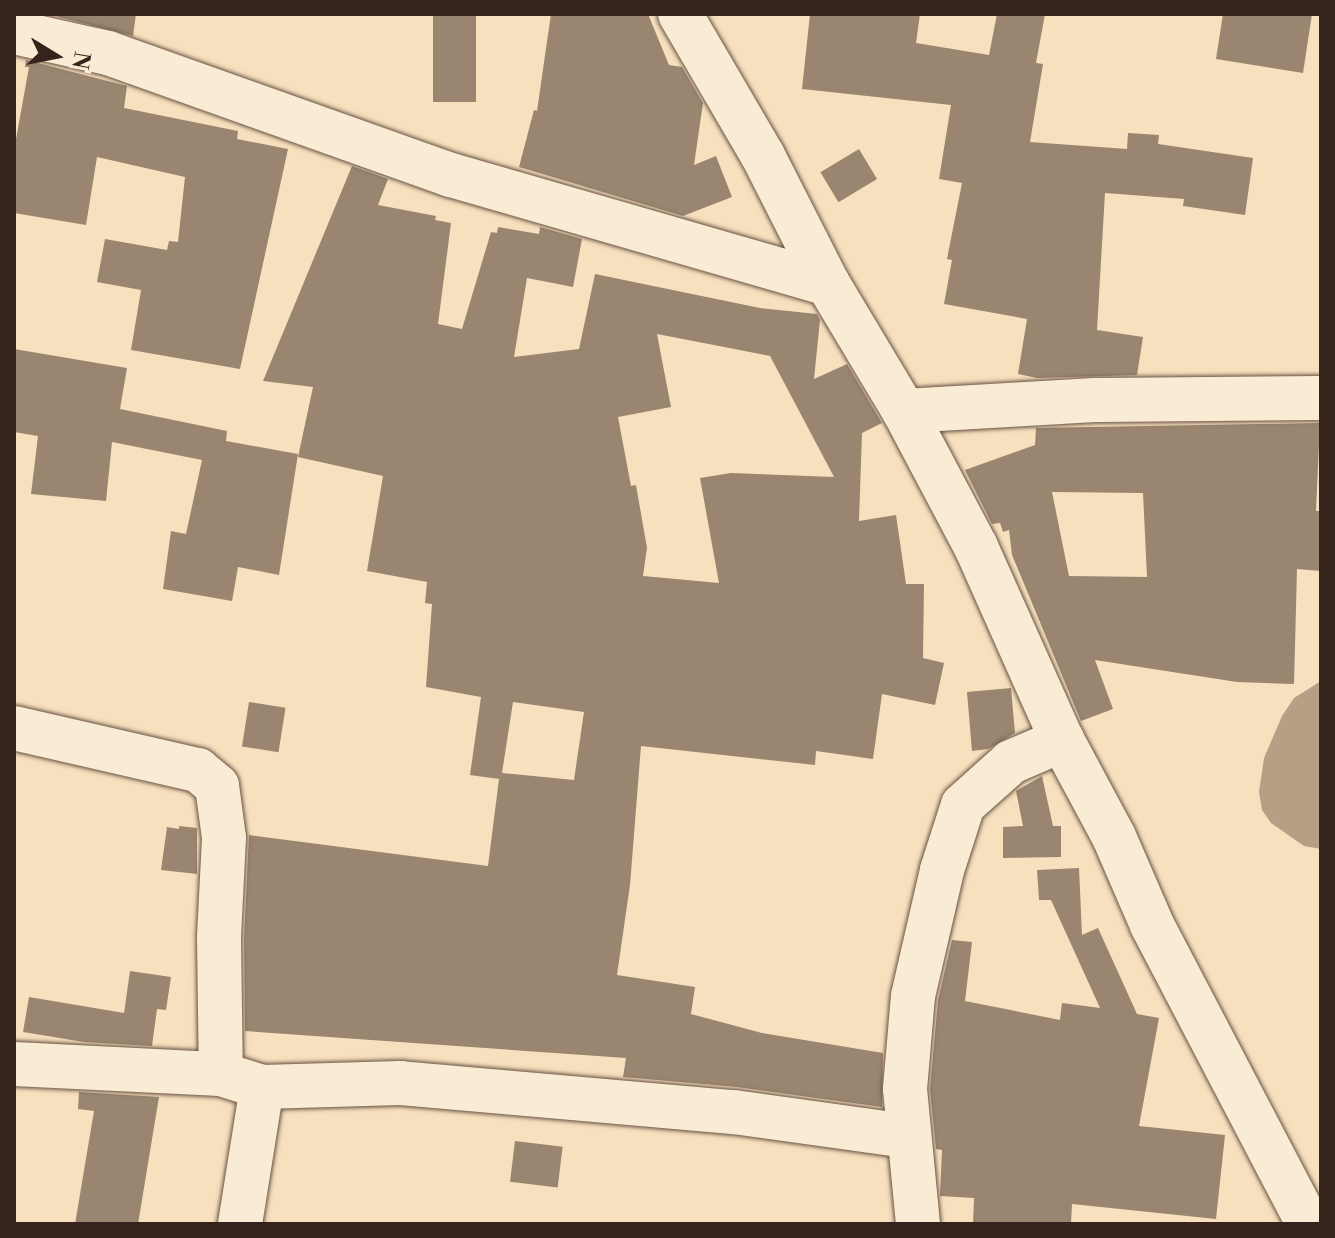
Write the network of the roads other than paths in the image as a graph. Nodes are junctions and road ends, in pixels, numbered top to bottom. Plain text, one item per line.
1 (680, 14) edge
2 (14, 32) edge
3 (828, 284) junction
4 (1321, 398) edge
5 (904, 411) junction
6 (14, 728) edge
7 (1062, 740) junction
8 (14, 1064) edge
9 (221, 1074) junction
10 (262, 1087) junction
11 (908, 1136) junction
12 (240, 1224) edge
13 (918, 1224) edge
14 (1308, 1224) edge

1 - 3 street
2 - 3 street
3 - 5 street
4 - 5 street
5 - 7 street
6 - 9 street
7 - 11 street
7 - 14 street
8 - 9 street
9 - 10 street
10 - 11 street
10 - 12 street
11 - 13 street

